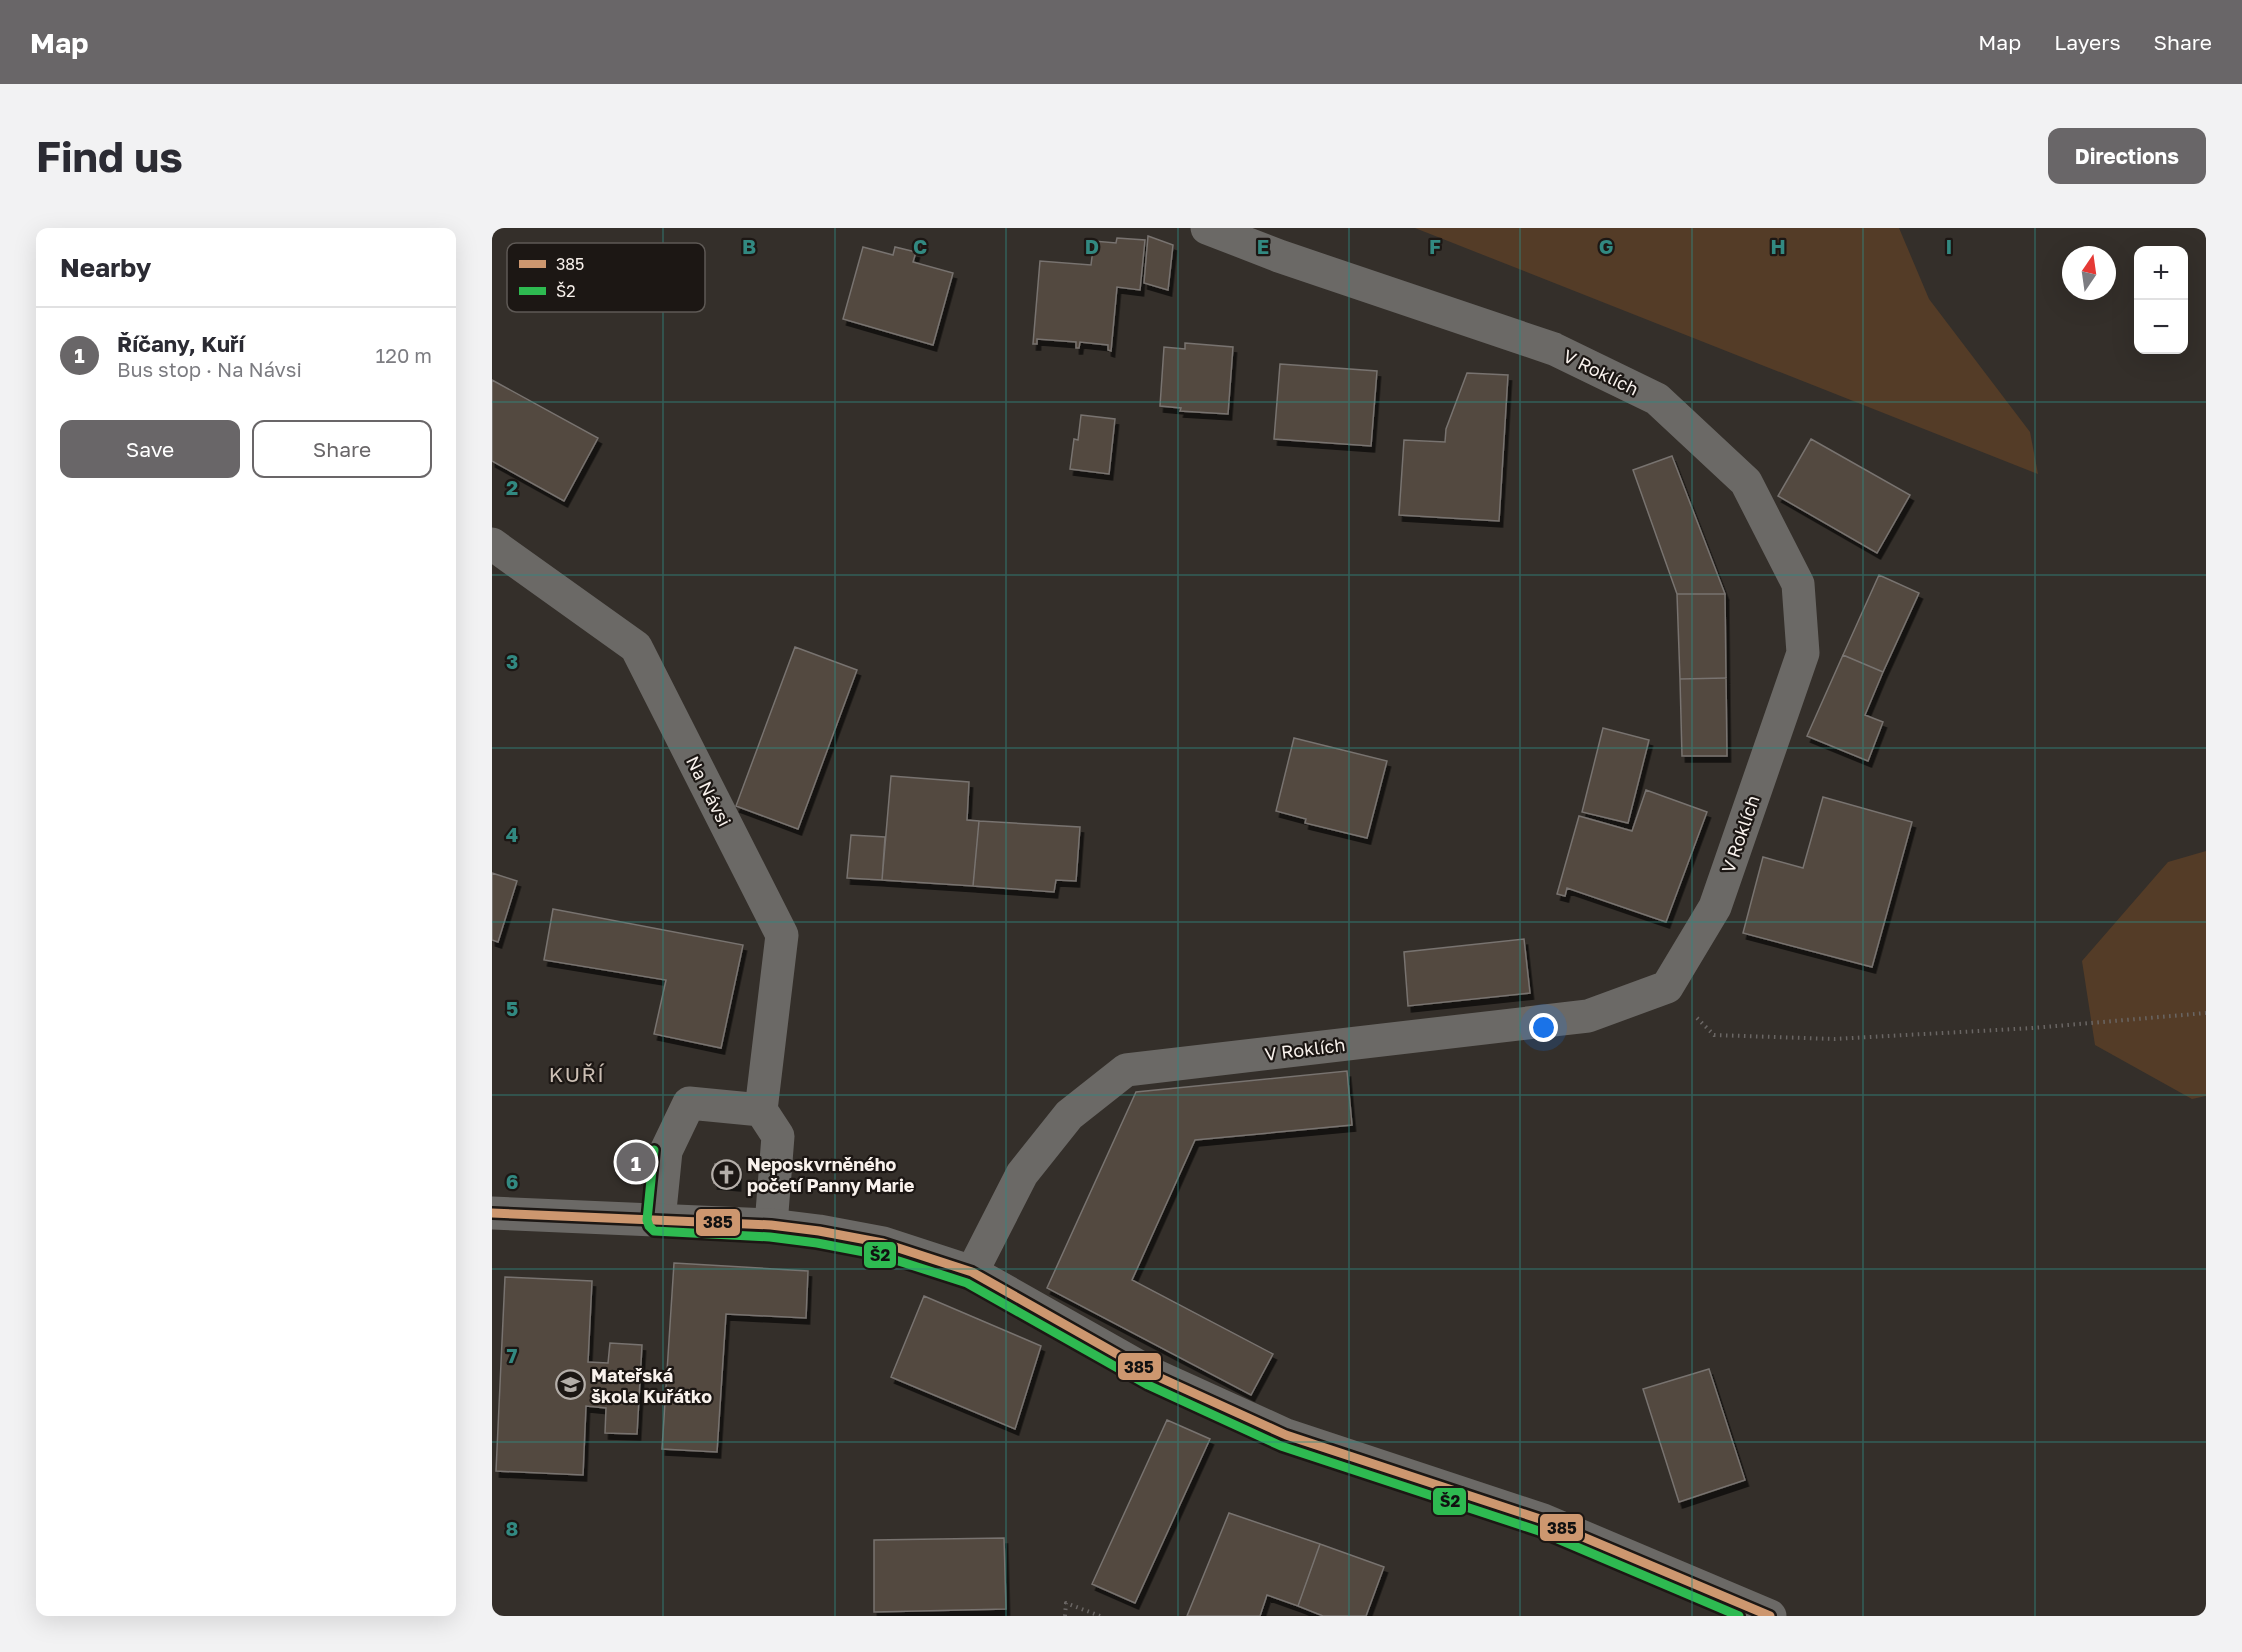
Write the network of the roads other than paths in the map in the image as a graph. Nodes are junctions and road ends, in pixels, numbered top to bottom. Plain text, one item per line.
1 (1207, 228) edge
2 (492, 544) edge
3 (761, 1110) junction
4 (492, 1213) edge
5 (659, 1220) junction
6 (771, 1225) junction
7 (972, 1272) junction
8 (1770, 1616) edge

1 - 7 street, V Roklích
2 - 3 street, Na Návsi
3 - 5 street
3 - 6 street
4 - 5 street
5 - 6 street
6 - 7 street
7 - 8 street

